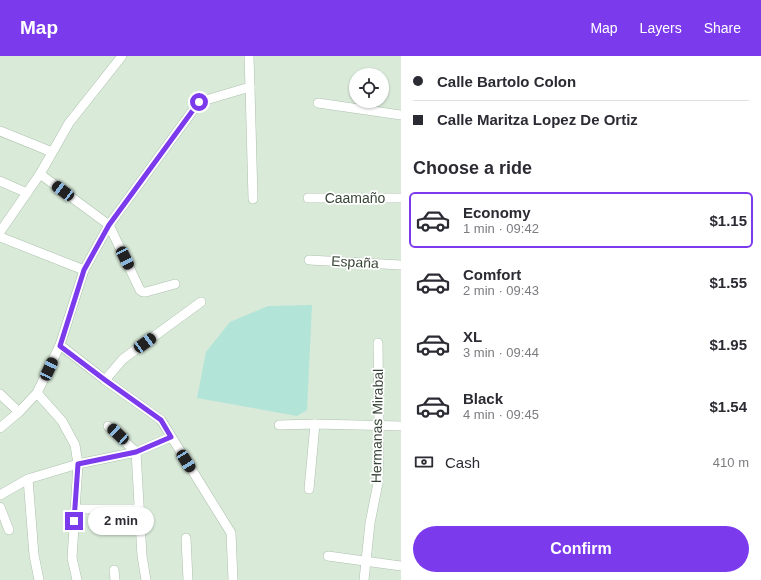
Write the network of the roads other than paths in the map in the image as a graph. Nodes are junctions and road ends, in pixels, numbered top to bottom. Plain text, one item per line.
1 (122, 56) edge
2 (249, 56) edge
3 (250, 87) junction
4 (318, 103) dead end
5 (401, 115) edge
6 (0, 131) edge
7 (52, 152) junction
8 (40, 174) junction
9 (0, 181) edge
10 (27, 192) junction
11 (308, 198) dead end
12 (401, 198) edge
13 (253, 199) dead end
14 (109, 225) junction
15 (0, 232) edge
16 (0, 237) edge
17 (309, 260) dead end
18 (401, 264) edge
19 (84, 270) junction
20 (175, 284) dead end
21 (201, 302) dead end
22 (378, 343) dead end
23 (60, 346) junction
24 (105, 380) junction
25 (38, 393) junction
26 (0, 394) edge
27 (19, 412) junction
28 (315, 424) junction
29 (279, 425) dead end
30 (379, 425) junction
31 (108, 426) dead end
32 (401, 426) edge
33 (0, 428) edge
34 (171, 437) junction
35 (136, 452) junction
36 (78, 464) junction
37 (28, 479) junction
38 (309, 489) dead end
39 (0, 495) edge
40 (0, 507) edge
41 (75, 509) junction
42 (139, 509) junction
43 (9, 530) dead end
44 (186, 538) dead end
45 (328, 556) dead end
46 (365, 561) junction
47 (401, 566) edge
48 (114, 570) dead end
49 (39, 580) edge
50 (77, 580) edge
51 (115, 580) edge
52 (146, 580) edge
53 (188, 580) edge
54 (233, 580) edge
55 (364, 580) edge

1 - 7 street
2 - 3 street
3 - 13 street
3 - 14 street
4 - 5 street
6 - 7 street
7 - 8 street
8 - 10 street
8 - 14 street
9 - 10 street
10 - 15 street
11 - 12 street, Caamaño
14 - 19 street
14 - 20 street
16 - 19 street
17 - 18 street, España
19 - 23 street
21 - 24 street
22 - 30 street, Hermanas Mirabal
23 - 24 street
23 - 25 street
24 - 34 street
25 - 27 street
25 - 36 street
26 - 27 street
27 - 33 street
28 - 29 street
28 - 30 street
28 - 38 street
30 - 32 street
30 - 46 street, Hermanas Mirabal
31 - 35 street
34 - 35 street
34 - 54 street
35 - 36 street
35 - 42 street
36 - 37 street
36 - 41 street
37 - 39 street
37 - 49 street
40 - 43 street
41 - 42 street
41 - 50 street
42 - 52 street
44 - 53 street
45 - 46 street
46 - 47 street
46 - 55 street, Hermanas Mirabal
48 - 51 street

